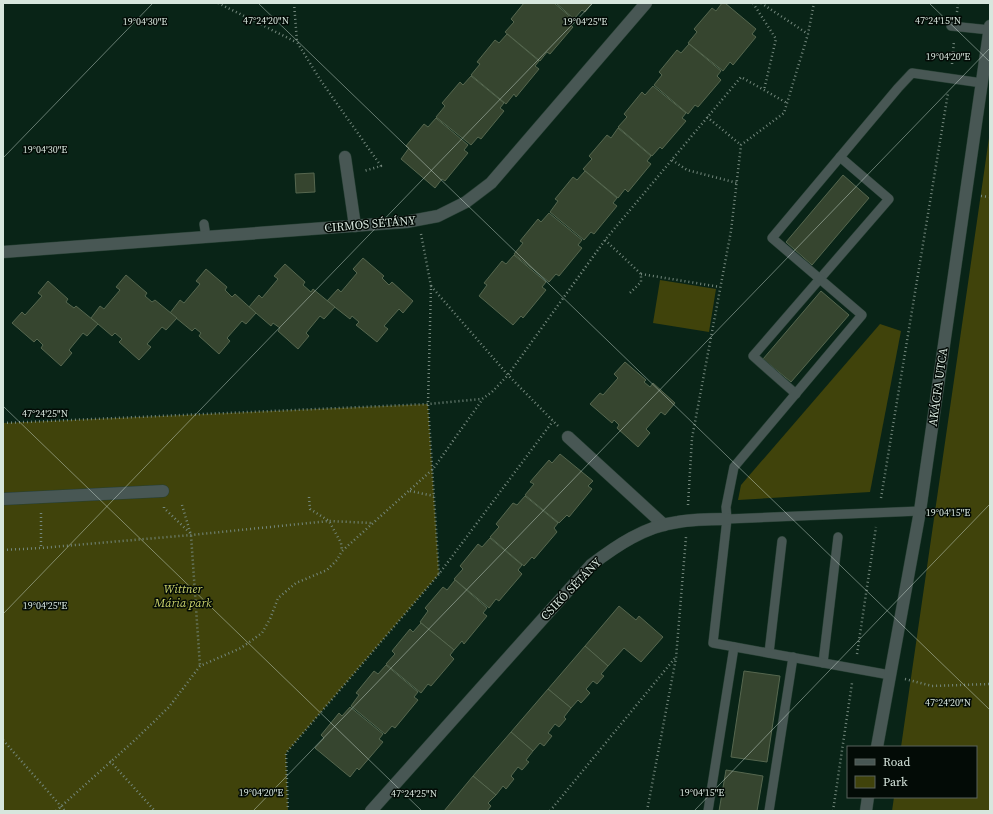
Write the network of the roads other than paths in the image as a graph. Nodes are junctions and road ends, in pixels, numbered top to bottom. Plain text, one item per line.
1 (646, 3) edge
2 (953, 26) road end
3 (990, 26) edge
4 (990, 30) edge
5 (982, 84) junction
6 (345, 157) dead end
7 (840, 157) junction
8 (204, 224) dead end
9 (355, 226) junction
10 (206, 237) junction
11 (3, 252) edge
12 (820, 279) junction
13 (796, 394) junction
14 (568, 437) road end
15 (163, 491) road end
16 (3, 499) edge
17 (920, 511) junction
18 (726, 519) junction
19 (664, 525) junction
20 (838, 537) dead end
21 (782, 541) dead end
22 (734, 647) junction
23 (768, 653) junction
24 (793, 657) junction
25 (823, 663) junction
26 (890, 674) junction
27 (877, 746) edge
28 (868, 798) edge
29 (371, 811) edge
30 (708, 811) edge
31 (769, 811) edge
32 (866, 811) edge

1 - 9 street, CIRMOS SÉTÁNY
2 - 4 lane
3 - 4 street, AKÁCFA UTCA
4 - 5 street, AKÁCFA UTCA
5 - 7 lane
5 - 17 street, AKÁCFA UTCA
6 - 9 street
7 - 12 lane
7 - 12 lane
8 - 10 lane
9 - 10 street, CIRMOS SÉTÁNY
10 - 11 street, CIRMOS SÉTÁNY
12 - 13 lane
12 - 13 lane
13 - 18 lane
14 - 19 street
15 - 16 street
17 - 18 lane, CSIKÓ SÉTÁNY
17 - 26 street, AKÁCFA UTCA
18 - 19 street, CSIKÓ SÉTÁNY
18 - 22 lane
19 - 29 street, CSIKÓ SÉTÁNY
20 - 25 lane
21 - 23 lane
22 - 23 lane
22 - 30 lane
23 - 24 lane
24 - 25 lane
24 - 31 lane
25 - 26 lane
26 - 27 street, AKÁCFA UTCA
28 - 32 street

